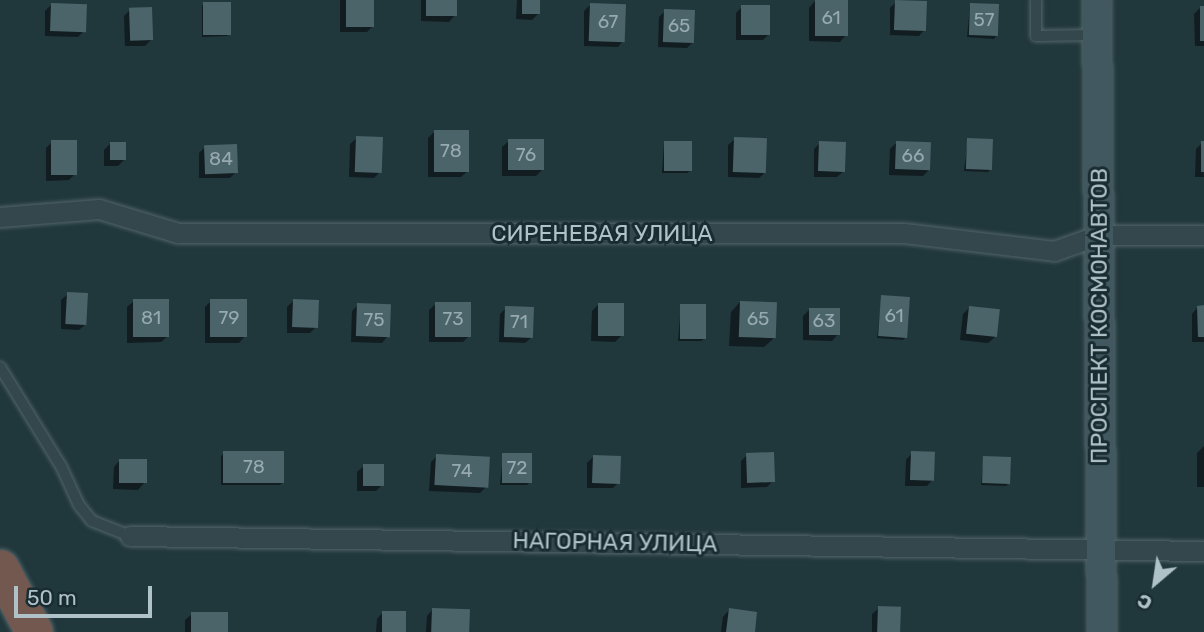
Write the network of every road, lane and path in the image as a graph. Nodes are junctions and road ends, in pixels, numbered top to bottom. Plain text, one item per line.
1 (1036, 0) edge
2 (1097, 0) edge
3 (1098, 35) junction
4 (5, 220) edge
5 (1204, 234) edge
6 (1099, 235) junction
7 (0, 367) edge
8 (130, 536) joint
9 (1204, 538) edge
10 (1101, 548) junction
11 (1204, 551) edge
12 (0, 568) edge
13 (34, 632) edge
14 (1102, 632) edge

1 - 3 lane
2 - 3 main road, ПРОСПЕКТ КОСМОНАВТОВ
3 - 6 main road, ПРОСПЕКТ КОСМОНАВТОВ
4 - 6 street, СИРЕНЕВАЯ УЛИЦА
5 - 6 street, СИРЕНЕВАЯ УЛИЦА
6 - 10 main road, ПРОСПЕКТ КОСМОНАВТОВ
7 - 8 lane
8 - 10 street, НАГОРНАЯ УЛИЦА
9 - 10 street, НАГОРНАЯ УЛИЦА
10 - 11 street, НАГОРНАЯ УЛИЦА
10 - 14 main road, ПРОСПЕКТ КОСМОНАВТОВ
12 - 13 highway

